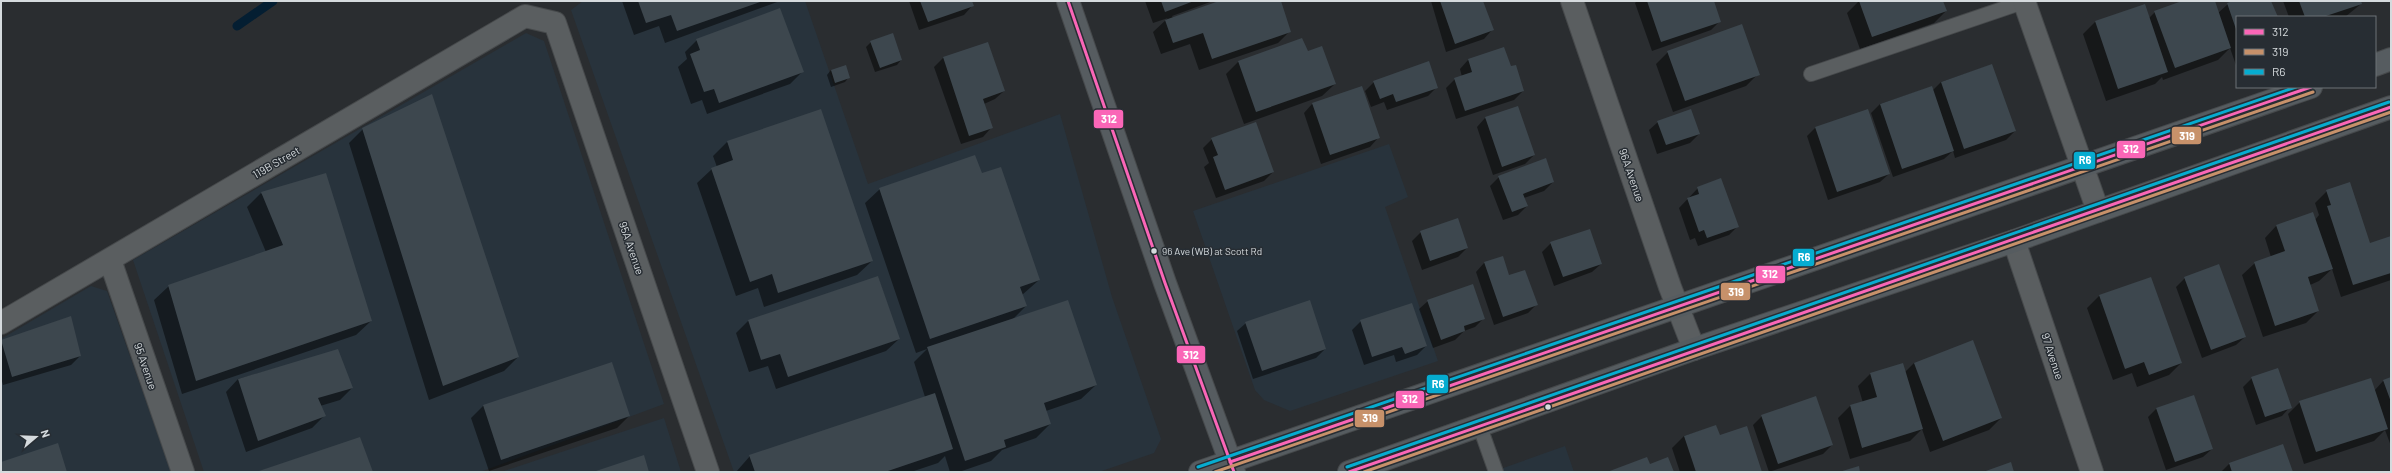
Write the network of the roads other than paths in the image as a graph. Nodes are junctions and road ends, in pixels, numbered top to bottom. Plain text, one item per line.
1 (1068, 1) edge
2 (1572, 1) edge
3 (2025, 1) edge
4 (555, 23) joint
5 (2391, 59) edge
6 (2376, 65) edge
7 (1811, 74) dead end
8 (2308, 88) edge
9 (2391, 107) edge
10 (2082, 166) junction
11 (2098, 211) junction
12 (2014, 241) junction
13 (110, 260) junction
14 (1678, 307) junction
15 (1, 323) edge
16 (1694, 349) junction
17 (1480, 427) junction
18 (1232, 467) edge
19 (183, 472) edge
20 (708, 472) edge
21 (1200, 472) edge
22 (1349, 472) edge
23 (1496, 472) edge
24 (2092, 472) edge

1 - 18 main road
2 - 14 street, 96A Avenue
3 - 7 lane
3 - 10 street
4 - 13 street, 119B Street
4 - 20 street, 95A Avenue
5 - 6 main road
8 - 10 main road
9 - 11 main road
10 - 11 street
10 - 14 main road
11 - 12 main road
12 - 16 main road
12 - 24 street, 97 Avenue
13 - 15 street, 119B Street
13 - 19 street, 95 Avenue
14 - 16 street, 96A Avenue
14 - 18 main road
16 - 17 main road
17 - 22 main road
17 - 23 lane
18 - 21 main road

